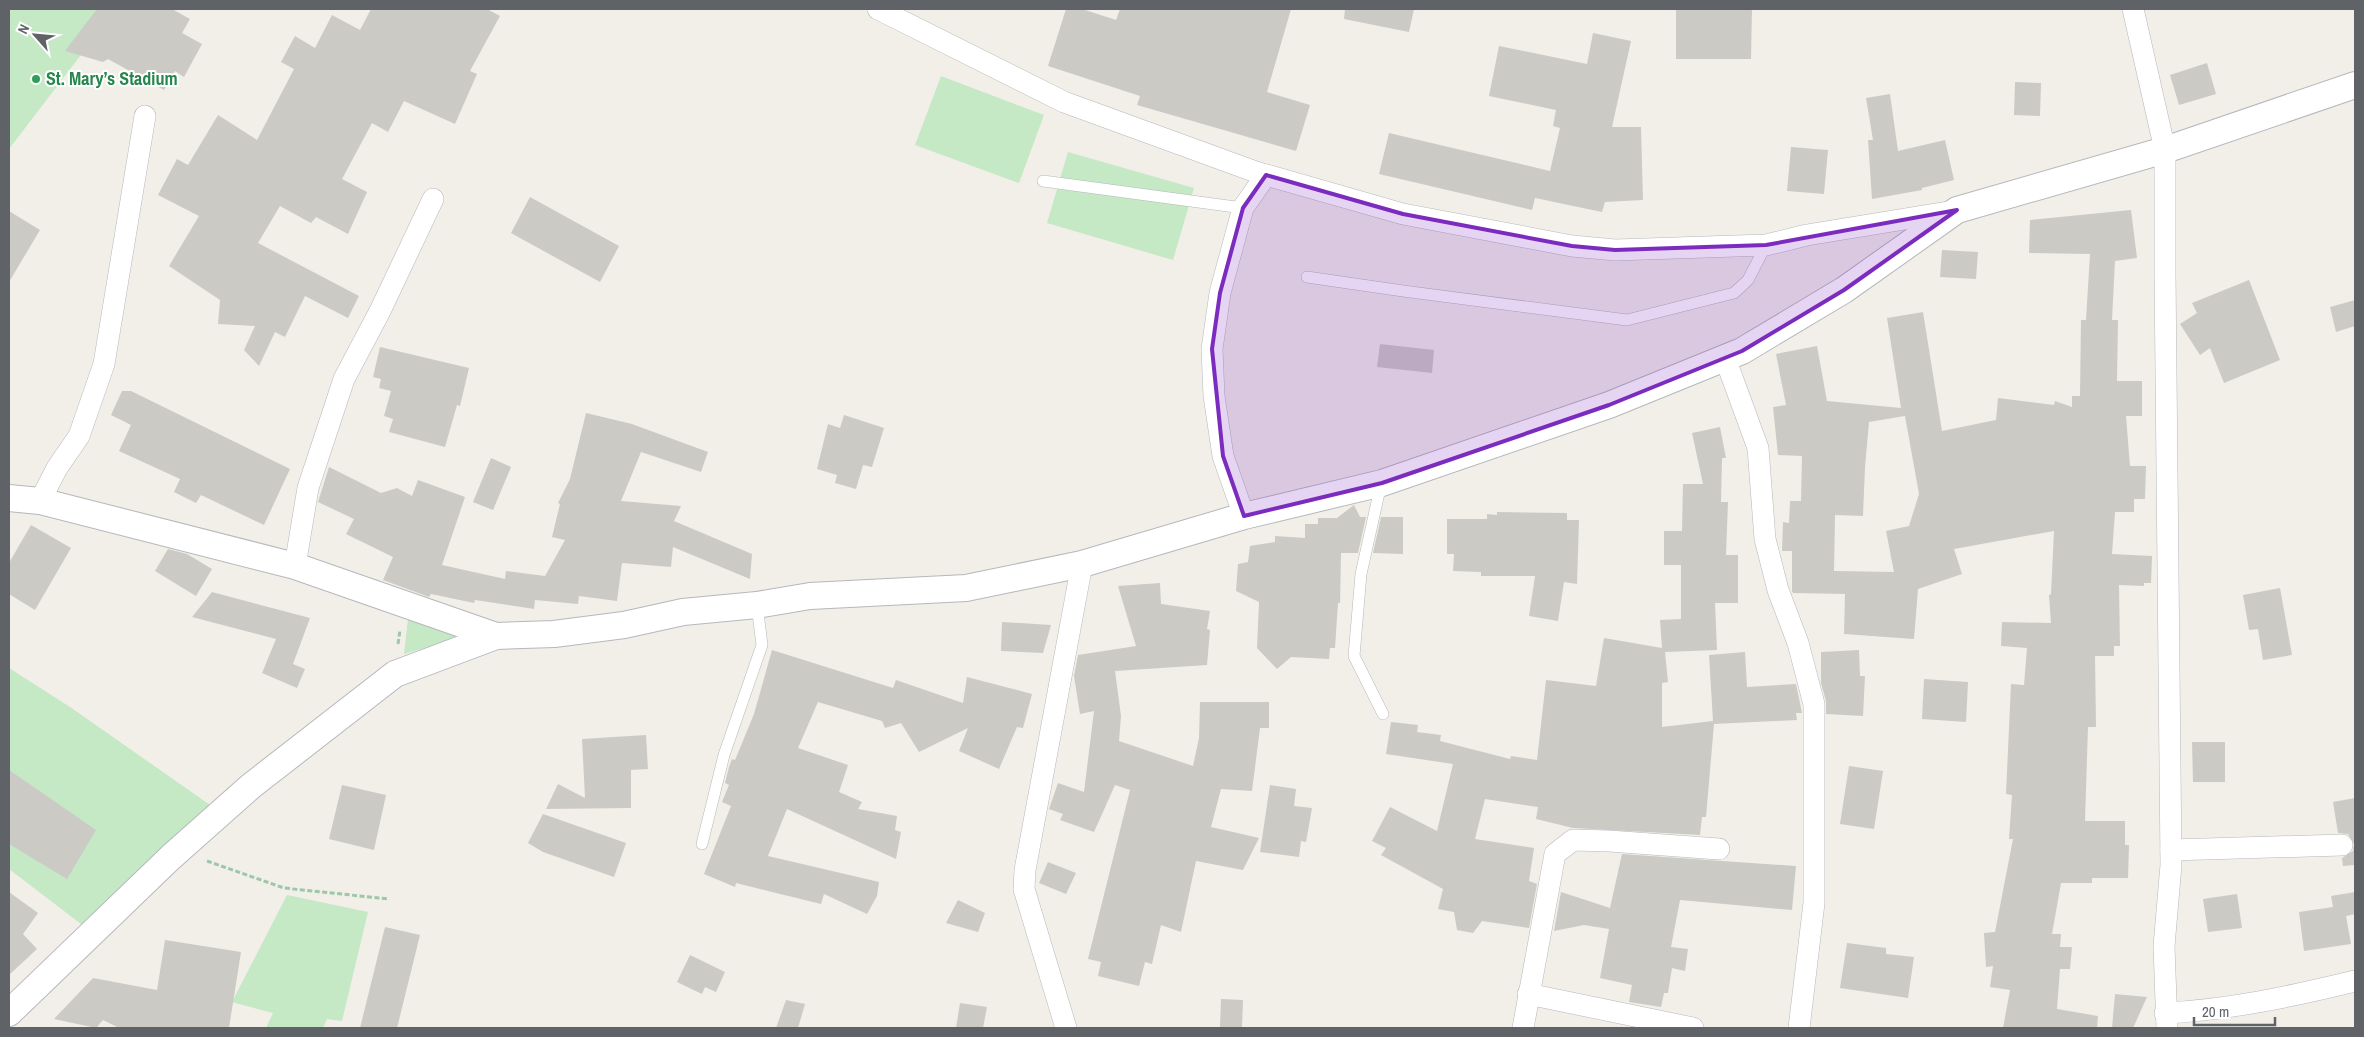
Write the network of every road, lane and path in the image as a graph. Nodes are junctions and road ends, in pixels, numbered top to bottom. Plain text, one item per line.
1 (878, 9) edge
2 (2133, 9) edge
3 (2355, 85) edge
4 (145, 116) dead end
5 (2165, 150) junction
6 (1266, 174) junction
7 (1043, 181) dead end
8 (433, 199) dead end
9 (1243, 208) junction
10 (1957, 210) junction
11 (1766, 245) junction
12 (1308, 277) dead end
13 (1725, 358) junction
14 (1382, 482) junction
15 (9, 498) edge
16 (40, 500) junction
17 (1244, 516) junction
18 (1082, 564) junction
19 (294, 566) junction
20 (406, 605) junction
21 (757, 605) junction
22 (496, 636) junction
23 (395, 674) junction
24 (1383, 714) dead end
25 (702, 844) dead end
26 (2342, 845) dead end
27 (1719, 849) dead end
28 (2171, 850) junction
29 (178, 851) junction
30 (389, 899) dead end
31 (2355, 981) edge
32 (1528, 994) junction
33 (9, 1013) edge
34 (2166, 1021) edge
35 (1066, 1028) edge
36 (1523, 1028) edge
37 (1693, 1028) edge
38 (1799, 1028) edge

1 - 6 street
2 - 5 street
3 - 5 street
4 - 16 street
5 - 10 street
5 - 28 street
6 - 9 street
6 - 11 street
7 - 9 lane
8 - 19 street
9 - 17 street
10 - 11 street
10 - 13 street
11 - 12 lane
13 - 14 street
13 - 38 street
14 - 17 street
14 - 24 lane
15 - 16 street
16 - 19 street
17 - 18 street
18 - 21 street
18 - 35 street
19 - 20 street
20 - 22 street
20 - 23 path
21 - 22 street
21 - 25 lane
22 - 23 street
23 - 29 street
26 - 28 street
27 - 32 street
28 - 34 street
29 - 30 path
29 - 33 street
31 - 34 street
32 - 36 street
32 - 37 street

